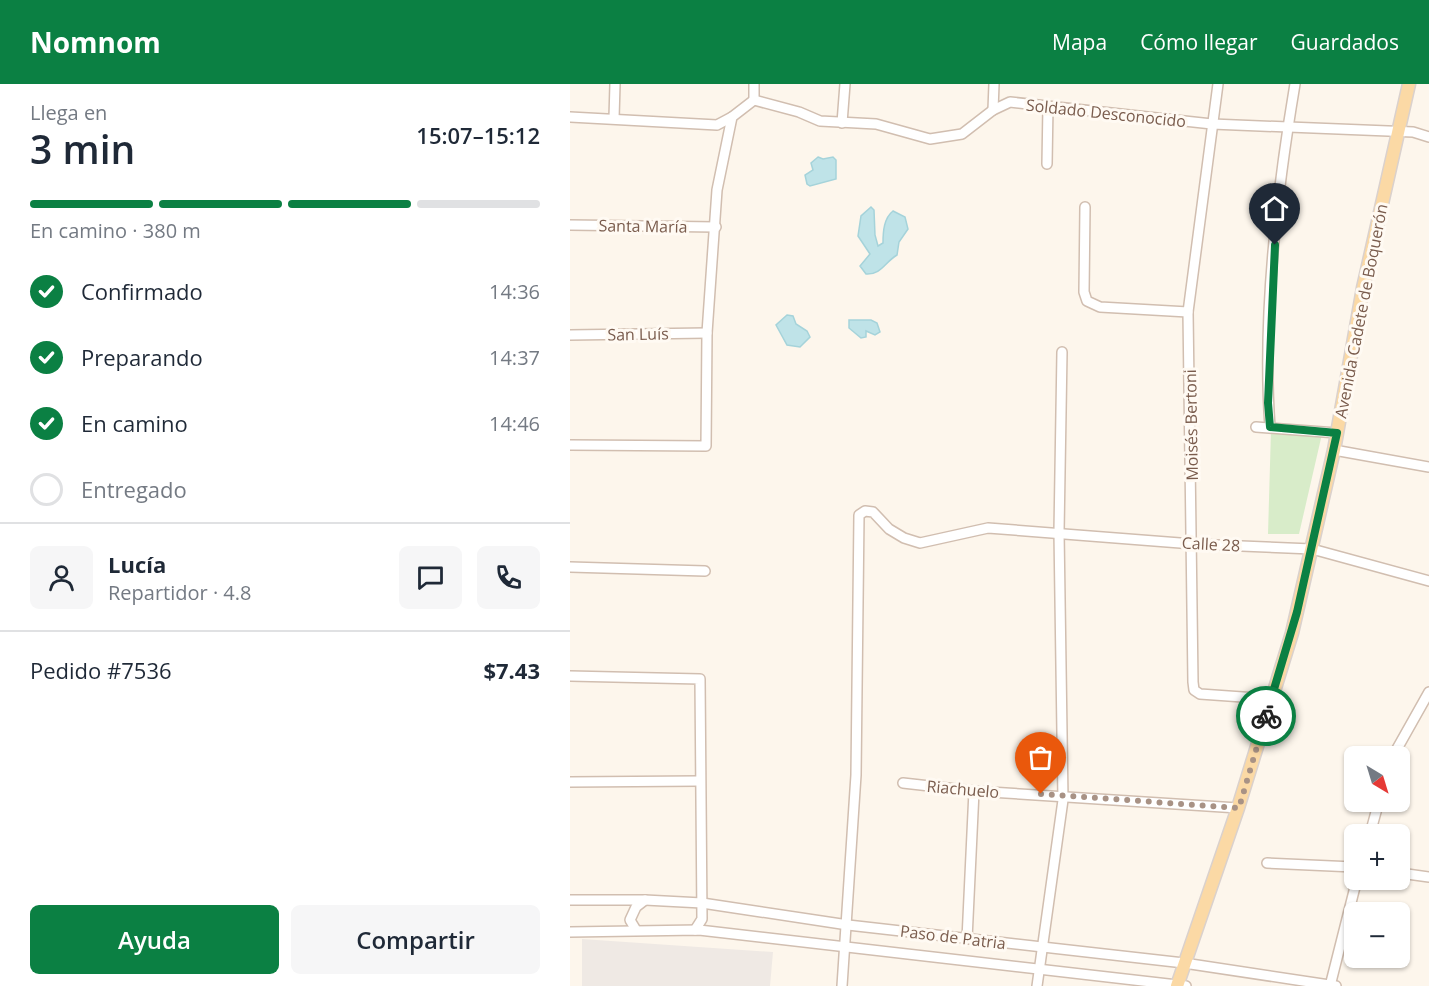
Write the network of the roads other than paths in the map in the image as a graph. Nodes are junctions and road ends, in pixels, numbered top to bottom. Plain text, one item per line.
1 (615, 84) edge
2 (754, 84) edge
3 (845, 84) edge
4 (994, 84) edge
5 (1218, 84) edge
6 (1295, 84) edge
7 (1409, 84) edge
8 (754, 100) junction
9 (1048, 106) junction
10 (993, 110) junction
11 (570, 117) edge
12 (614, 118) junction
13 (730, 121) junction
14 (842, 123) junction
15 (1212, 124) junction
16 (1287, 129) junction
17 (1398, 132) junction
18 (1429, 137) edge
19 (1047, 164) dead end
20 (1085, 207) dead end
21 (570, 225) edge
22 (716, 227) junction
23 (1188, 312) junction
24 (707, 333) junction
25 (570, 335) edge
26 (1062, 352) dead end
27 (1256, 427) dead end
28 (1270, 427) junction
29 (1337, 433) junction
30 (570, 445) edge
31 (1334, 450) junction
32 (1429, 466) edge
33 (1059, 532) junction
34 (1193, 544) junction
35 (1312, 549) junction
36 (570, 567) edge
37 (705, 571) dead end
38 (1429, 581) edge
39 (570, 676) edge
40 (1429, 692) edge
41 (1271, 699) junction
42 (1399, 746) edge
43 (570, 782) edge
44 (699, 782) junction
45 (903, 783) dead end
46 (974, 791) junction
47 (1063, 795) junction
48 (1239, 808) junction
49 (1267, 863) dead end
50 (1344, 867) edge
51 (1410, 874) edge
52 (1429, 877) edge
53 (1354, 890) edge
54 (570, 900) edge
55 (645, 900) junction
56 (702, 903) junction
57 (848, 925) junction
58 (636, 930) junction
59 (695, 930) junction
60 (570, 932) edge
61 (967, 939) junction
62 (846, 947) junction
63 (1044, 948) junction
64 (1184, 963) junction
65 (1040, 968) junction
66 (842, 986) edge
67 (1037, 986) edge
68 (1180, 986) edge
69 (1330, 986) edge
70 (1336, 986) edge

1 - 12 street
2 - 8 street
3 - 14 street
4 - 10 street
5 - 15 street, Moisés Bertoni
6 - 16 street
7 - 17 main road, Avenida Cadete de Boquerón
8 - 13 street
8 - 14 street, Soldado Desconocido
9 - 10 street, Soldado Desconocido
9 - 15 street, Soldado Desconocido
9 - 19 street
10 - 14 street, Soldado Desconocido
11 - 12 street
12 - 13 street
13 - 22 street
15 - 16 street, Soldado Desconocido
15 - 23 street, Moisés Bertoni
16 - 17 street, Soldado Desconocido
16 - 28 street
17 - 18 street, Soldado Desconocido
17 - 29 main road, Avenida Cadete de Boquerón
20 - 23 street
21 - 22 street, Santa María
22 - 24 street
23 - 34 street, Moisés Bertoni
24 - 25 street, San Luís
24 - 30 street
26 - 33 street
27 - 28 street
28 - 29 street
29 - 31 main road, Avenida Cadete de Boquerón
31 - 32 street
31 - 35 main road, Avenida Cadete de Boquerón
33 - 34 street, Calle 28
33 - 47 street
33 - 57 street, Calle 28
34 - 35 street, Calle 28
34 - 41 street, Moisés Bertoni
35 - 38 street, Calle 28
35 - 41 main road, Avenida Cadete de Boquerón
36 - 37 street
39 - 44 street
40 - 42 street
41 - 48 main road, Avenida Cadete de Boquerón
43 - 44 street
44 - 56 street
45 - 46 street, Riachuelo
46 - 47 street, Riachuelo
46 - 61 street
47 - 48 street, Riachuelo
47 - 63 street
48 - 64 main road, Avenida Cadete de Boquerón
49 - 50 street
51 - 52 street
53 - 69 street
54 - 55 street, Paso de Patria
55 - 56 street, Paso de Patria
55 - 58 street
56 - 57 street, Paso de Patria
56 - 59 street
57 - 61 street, Paso de Patria
57 - 62 street
58 - 59 street, Paso de Patria
58 - 60 street, Paso de Patria
59 - 62 street, Paso de Patria
61 - 63 street, Paso de Patria
62 - 65 street, Paso de Patria
62 - 66 street
63 - 64 street, Paso de Patria
63 - 65 street
64 - 68 main road, Avenida Cadete de Boquerón
64 - 69 street, Paso de Patria
65 - 67 street
65 - 68 street, Paso de Patria
69 - 70 street, Paso de Patria

